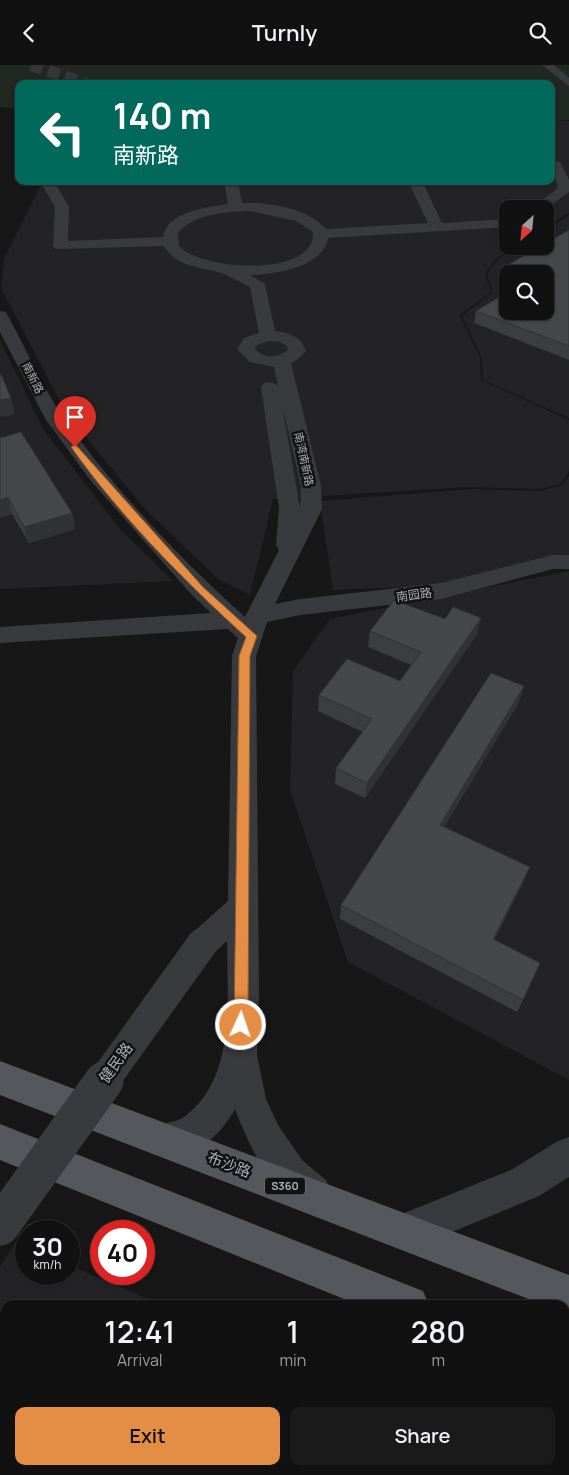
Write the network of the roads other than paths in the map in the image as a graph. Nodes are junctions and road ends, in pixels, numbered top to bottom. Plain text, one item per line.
1 (548, 65) edge
2 (569, 83) edge
3 (558, 165) edge
4 (49, 185) edge
5 (232, 185) edge
6 (417, 185) edge
7 (549, 200) edge
8 (236, 207) junction
9 (499, 224) edge
10 (437, 227) junction
11 (320, 234) junction
12 (170, 241) junction
13 (279, 267) junction
14 (224, 269) junction
15 (257, 284) junction
16 (0, 316) edge
17 (268, 336) junction
18 (273, 361) junction
19 (569, 562) edge
20 (247, 624) junction
21 (0, 635) edge
22 (242, 908) junction
23 (240, 1055) junction
24 (0, 1078) edge
25 (164, 1141) junction
26 (0, 1142) edge
27 (569, 1155) edge
28 (322, 1200) junction
29 (0, 1226) edge
30 (406, 1232) junction
31 (569, 1296) edge
32 (396, 1300) edge

1 - 2 street
3 - 7 street
4 - 12 street
5 - 8 street
6 - 10 street
8 - 11 street
8 - 12 street
9 - 10 street
10 - 11 street
11 - 13 street
12 - 14 street
13 - 14 street
13 - 15 street
14 - 15 street
15 - 17 street
16 - 20 street, 南新路
17 - 18 street
17 - 18 street
18 - 20 street, 南湾南新路
19 - 20 street, 南园路
20 - 21 street, 南园路
20 - 22 street, 南湾南新路
22 - 23 street, 南湾南新路
22 - 29 street, 健民路, bridge
23 - 25 street, 南湾南新路
23 - 28 street, 南湾南新路
24 - 25 main road, 布沙路 / S360
25 - 28 main road, 布沙路 / S360
26 - 32 main road
27 - 30 street
28 - 30 main road, 布沙路 / S360
30 - 31 main road, 布沙路 / S360

